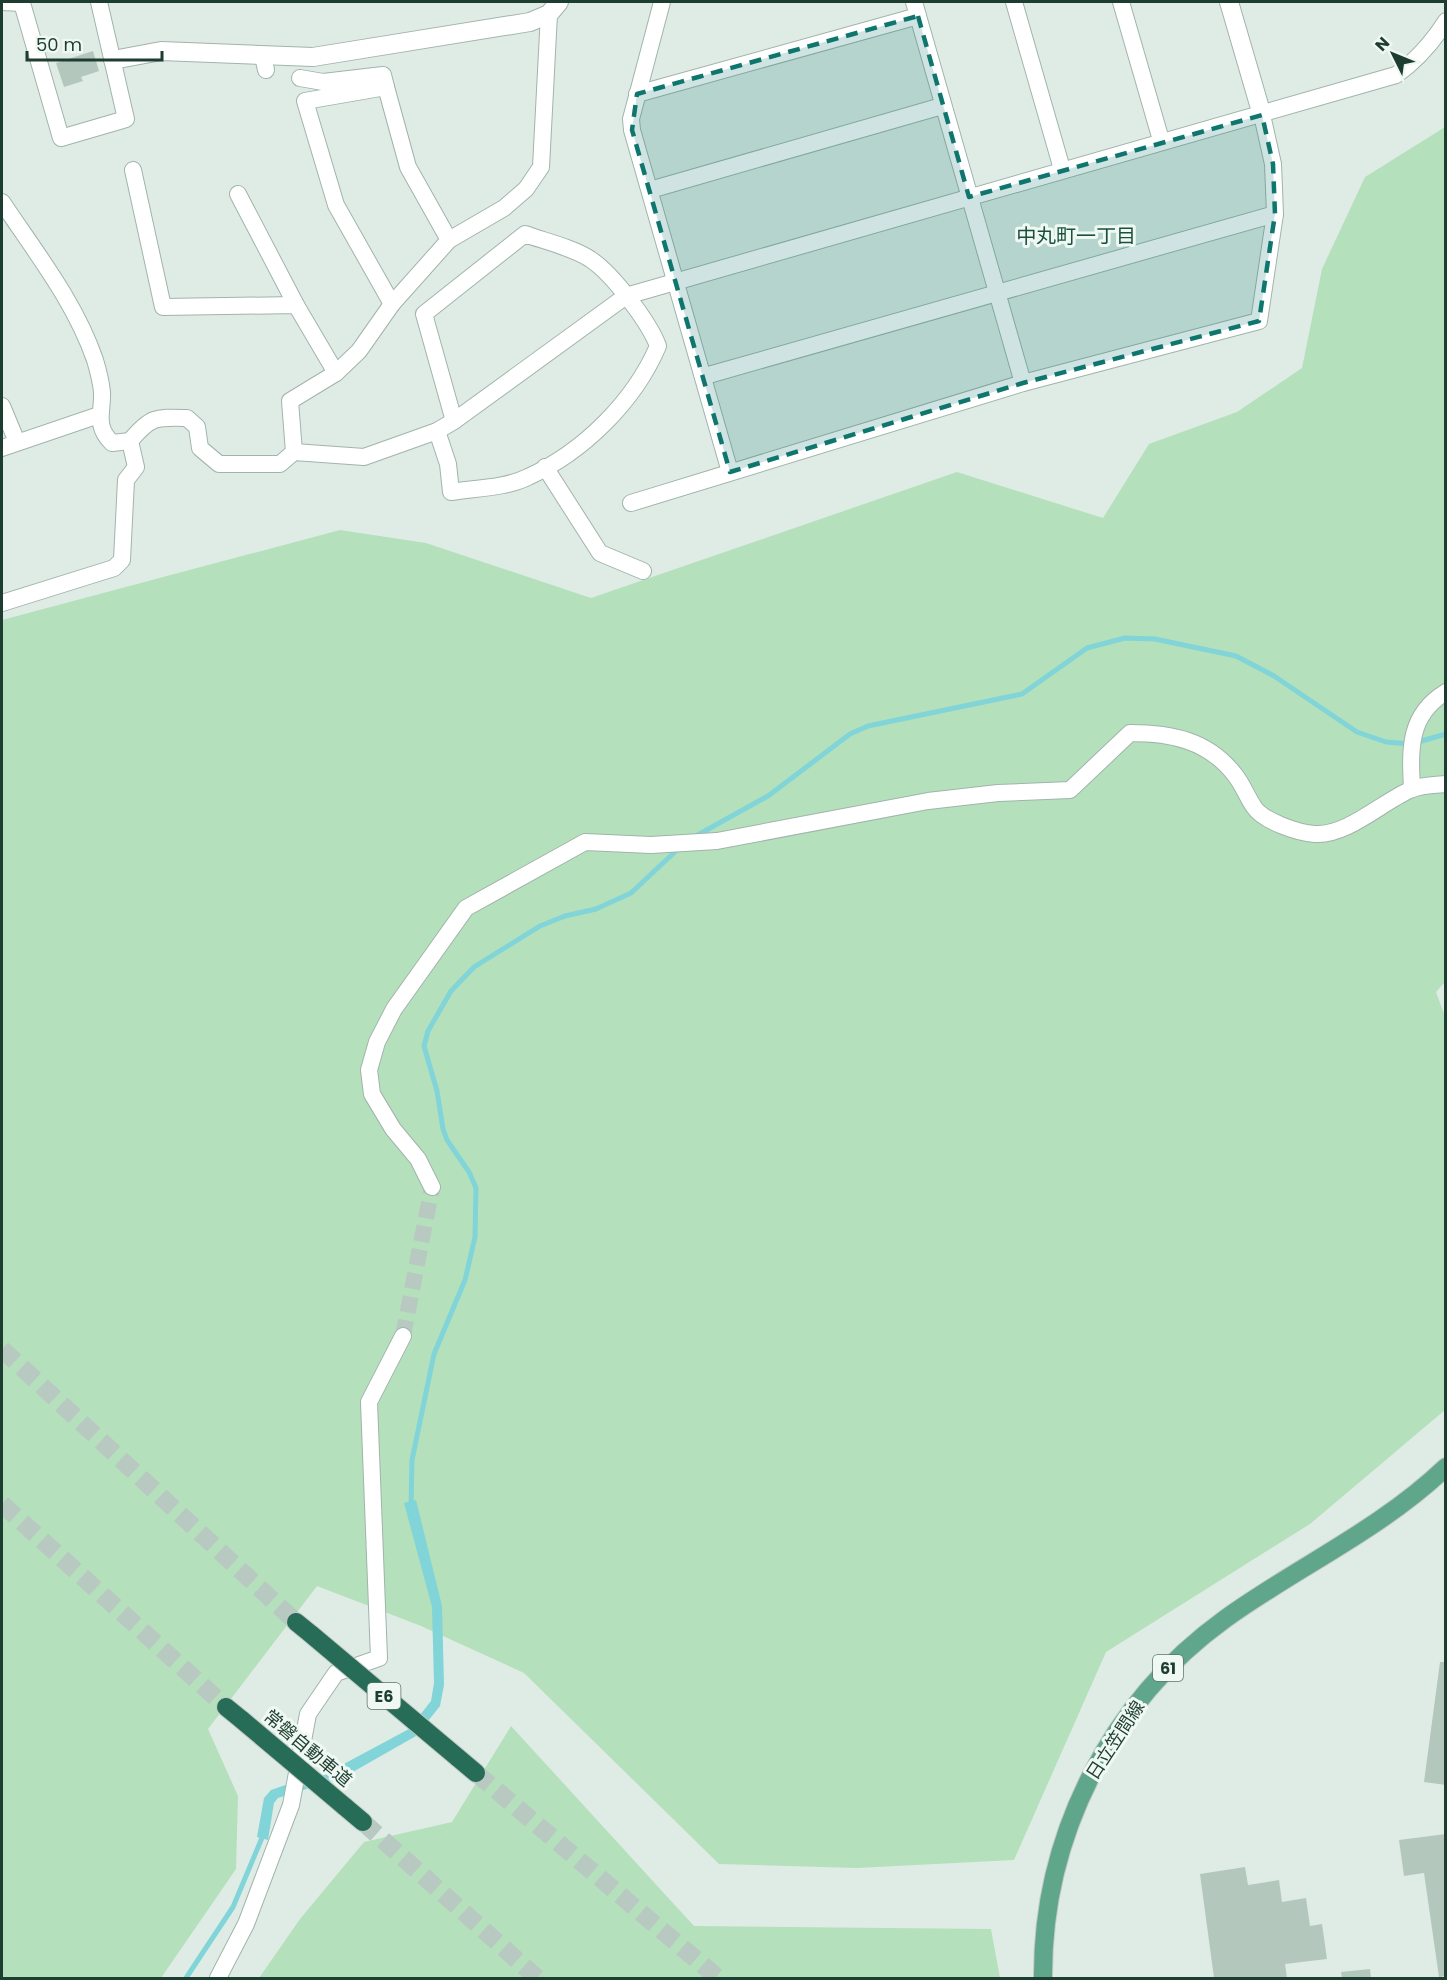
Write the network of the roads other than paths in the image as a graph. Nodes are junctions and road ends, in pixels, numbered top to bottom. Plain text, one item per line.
1 (2, 2) edge
2 (99, 2) edge
3 (662, 2) edge
4 (1014, 2) edge
5 (1121, 2) edge
6 (1229, 2) edge
7 (554, 8) edge
8 (916, 9) edge
9 (1446, 21) edge
10 (113, 60) junction
11 (300, 78) dead end
12 (386, 87) junction
13 (638, 94) junction
14 (942, 106) junction
15 (1262, 115) junction
16 (1161, 140) junction
17 (1062, 169) junction
18 (133, 170) dead end
19 (650, 190) junction
20 (238, 194) dead end
21 (969, 197) junction
22 (2, 202) edge
23 (1275, 214) junction
24 (449, 240) junction
25 (676, 280) junction
26 (996, 292) junction
27 (626, 296) junction
28 (392, 304) junction
29 (296, 305) junction
30 (336, 373) junction
31 (705, 375) junction
32 (1023, 383) junction
33 (2, 406) edge
34 (99, 415) junction
35 (454, 421) junction
36 (437, 432) junction
37 (130, 441) junction
38 (9, 445) edge
39 (294, 452) junction
40 (545, 466) junction
41 (730, 472) junction
42 (630, 503) dead end
43 (643, 572) dead end
44 (2, 603) edge
45 (1446, 692) edge
46 (1446, 784) edge
47 (1412, 789) junction
48 (432, 1187) tunnel mouth
49 (403, 1336) tunnel mouth
50 (1446, 1467) edge
51 (296, 1622) tunnel mouth
52 (226, 1707) tunnel mouth
53 (476, 1773) tunnel mouth
54 (363, 1822) tunnel mouth
55 (218, 1978) edge
56 (1043, 1978) edge

1 - 10 street
2 - 10 street
3 - 13 street
4 - 17 street
5 - 16 street
6 - 15 street
7 - 10 street
7 - 24 street
8 - 13 street
8 - 14 street
9 - 15 street
11 - 12 street
12 - 24 street
12 - 28 street
13 - 19 street
14 - 19 street
14 - 21 street
15 - 16 street
15 - 23 street
16 - 17 street
17 - 21 street
18 - 29 street
19 - 25 street
20 - 29 street
21 - 25 street
21 - 26 street
22 - 34 street
23 - 26 street
23 - 32 street
24 - 28 street
25 - 27 street
25 - 31 street
26 - 31 street
26 - 32 street
27 - 35 street
27 - 35 street
27 - 40 street
28 - 30 street
29 - 30 street
30 - 39 street
31 - 41 street
32 - 41 street
33 - 38 street
34 - 37 street
34 - 38 street
35 - 36 street
36 - 39 street
36 - 40 street
37 - 39 street
37 - 44 street
40 - 43 street
41 - 42 street
45 - 47 street
46 - 47 street
47 - 48 street
49 - 55 street
50 - 56 main road, 日立笠間線 / 61
51 - 53 highway, E6, bridge
52 - 54 highway, 常磐自動車道, bridge

